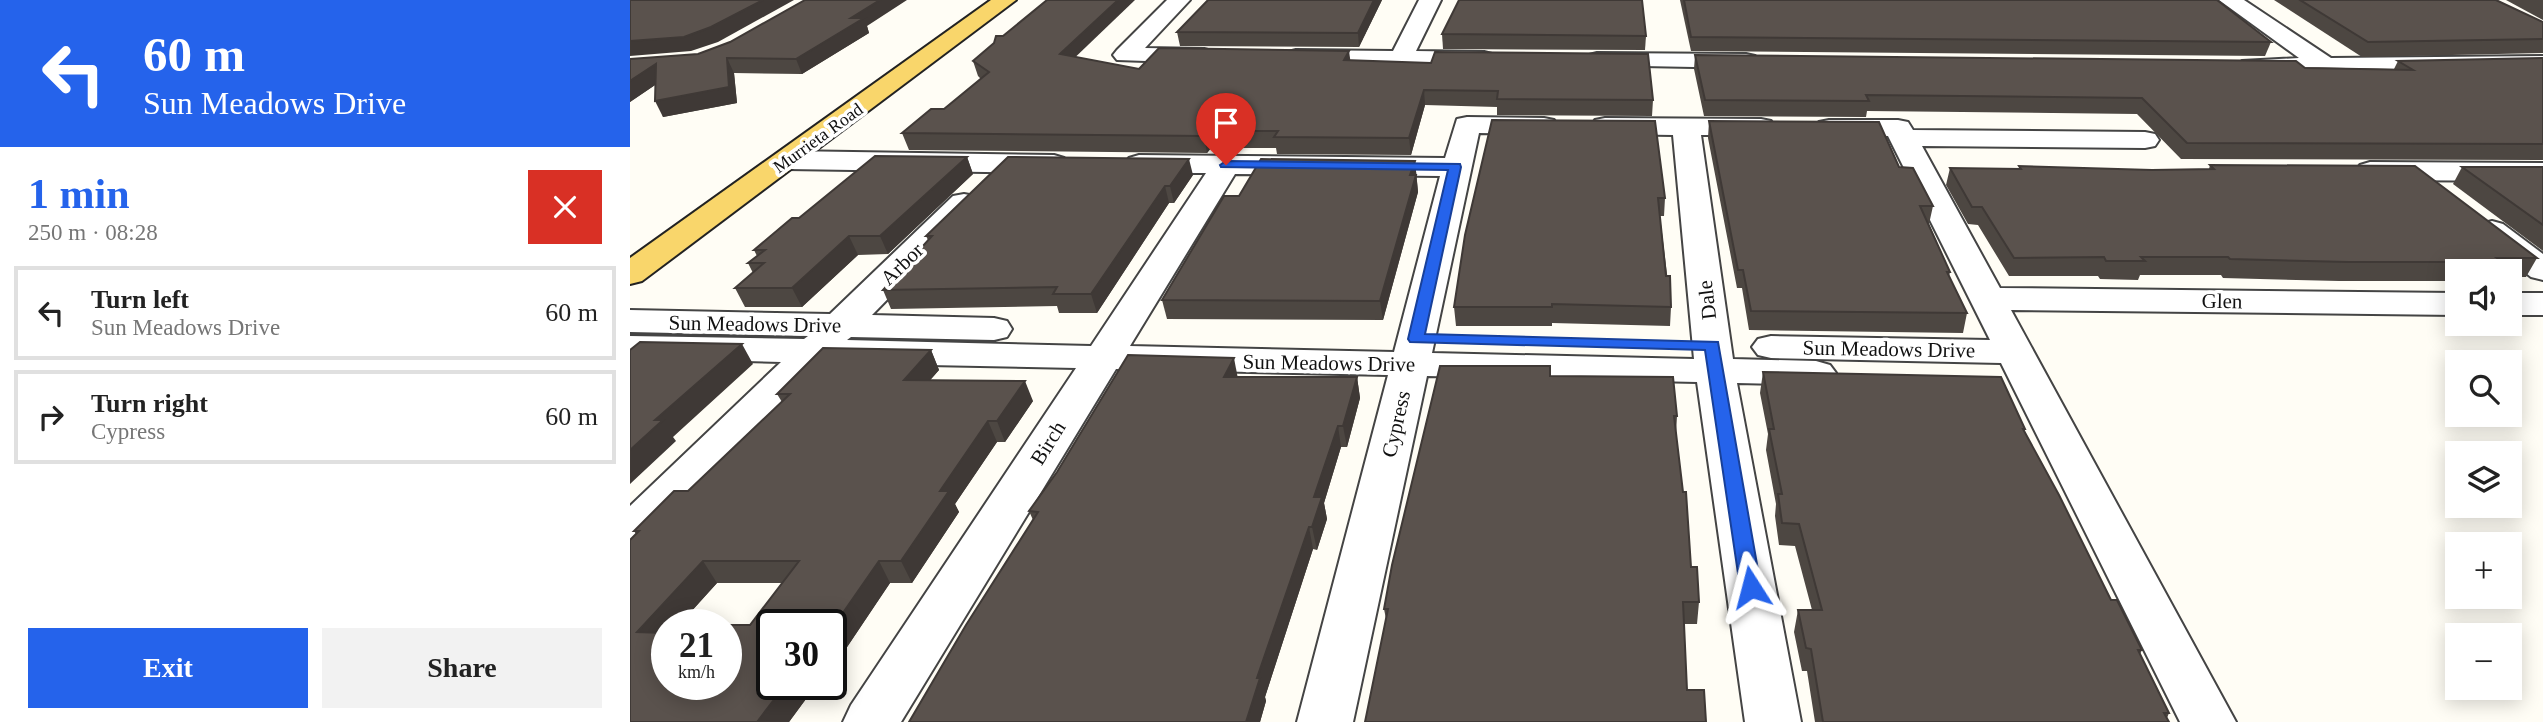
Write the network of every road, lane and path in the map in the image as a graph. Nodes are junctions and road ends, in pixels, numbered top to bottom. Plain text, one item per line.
1 (1005, 0) edge
2 (1179, 0) edge
3 (1430, 0) edge
4 (2230, 0) edge
5 (1222, 56) edge
6 (1277, 57) edge
7 (1401, 58) junction
8 (1512, 59) edge
9 (1567, 60) edge
10 (1775, 61) edge
11 (2543, 63) edge
12 (2231, 66) edge
13 (2328, 67) junction
14 (1686, 126) junction
15 (1904, 138) junction
16 (2145, 140) dead end
17 (787, 160) junction
18 (1005, 163) junction
19 (1226, 165) junction
20 (1455, 167) junction
21 (2345, 171) edge
22 (2414, 171) junction
23 (2543, 172) edge
24 (2543, 270) edge
25 (630, 274) edge
26 (1986, 299) junction
27 (2445, 304) edge
28 (2522, 304) edge
29 (2543, 304) edge
30 (630, 321) edge
31 (839, 326) junction
32 (1110, 345) junction
33 (630, 347) edge
34 (811, 352) junction
35 (1413, 352) junction
36 (1714, 358) junction
37 (2021, 365) junction
38 (630, 534) edge
39 (871, 722) edge
40 (1325, 722) edge
41 (1773, 722) edge
42 (2208, 722) edge

1 - 17 main road, Murrieta Road
2 - 5 street
3 - 7 street
4 - 13 street
6 - 7 street
7 - 8 street
9 - 10 street
11 - 13 street
12 - 13 street
14 - 15 street
14 - 20 street, Cypress
14 - 36 street, Dale
15 - 16 street
15 - 26 street
17 - 18 street
17 - 25 main road, Murrieta Road
18 - 19 street
18 - 31 street, Arbor
19 - 20 street
19 - 32 street, Birch
20 - 35 street, Cypress
21 - 22 street
22 - 23 street
22 - 24 street
26 - 27 street, Glen
26 - 37 street
28 - 29 street
30 - 31 street, Sun Meadows Drive
31 - 32 street, Sun Meadows Drive
31 - 34 street, Arbor
32 - 34 street, Sun Meadows Drive
32 - 35 street, Sun Meadows Drive
32 - 39 street, Birch
33 - 34 street, Sun Meadows Drive
34 - 38 street, Arbor
35 - 36 street, Sun Meadows Drive
35 - 40 street, Cypress
36 - 37 street, Sun Meadows Drive
36 - 41 street, Dale
37 - 42 street

